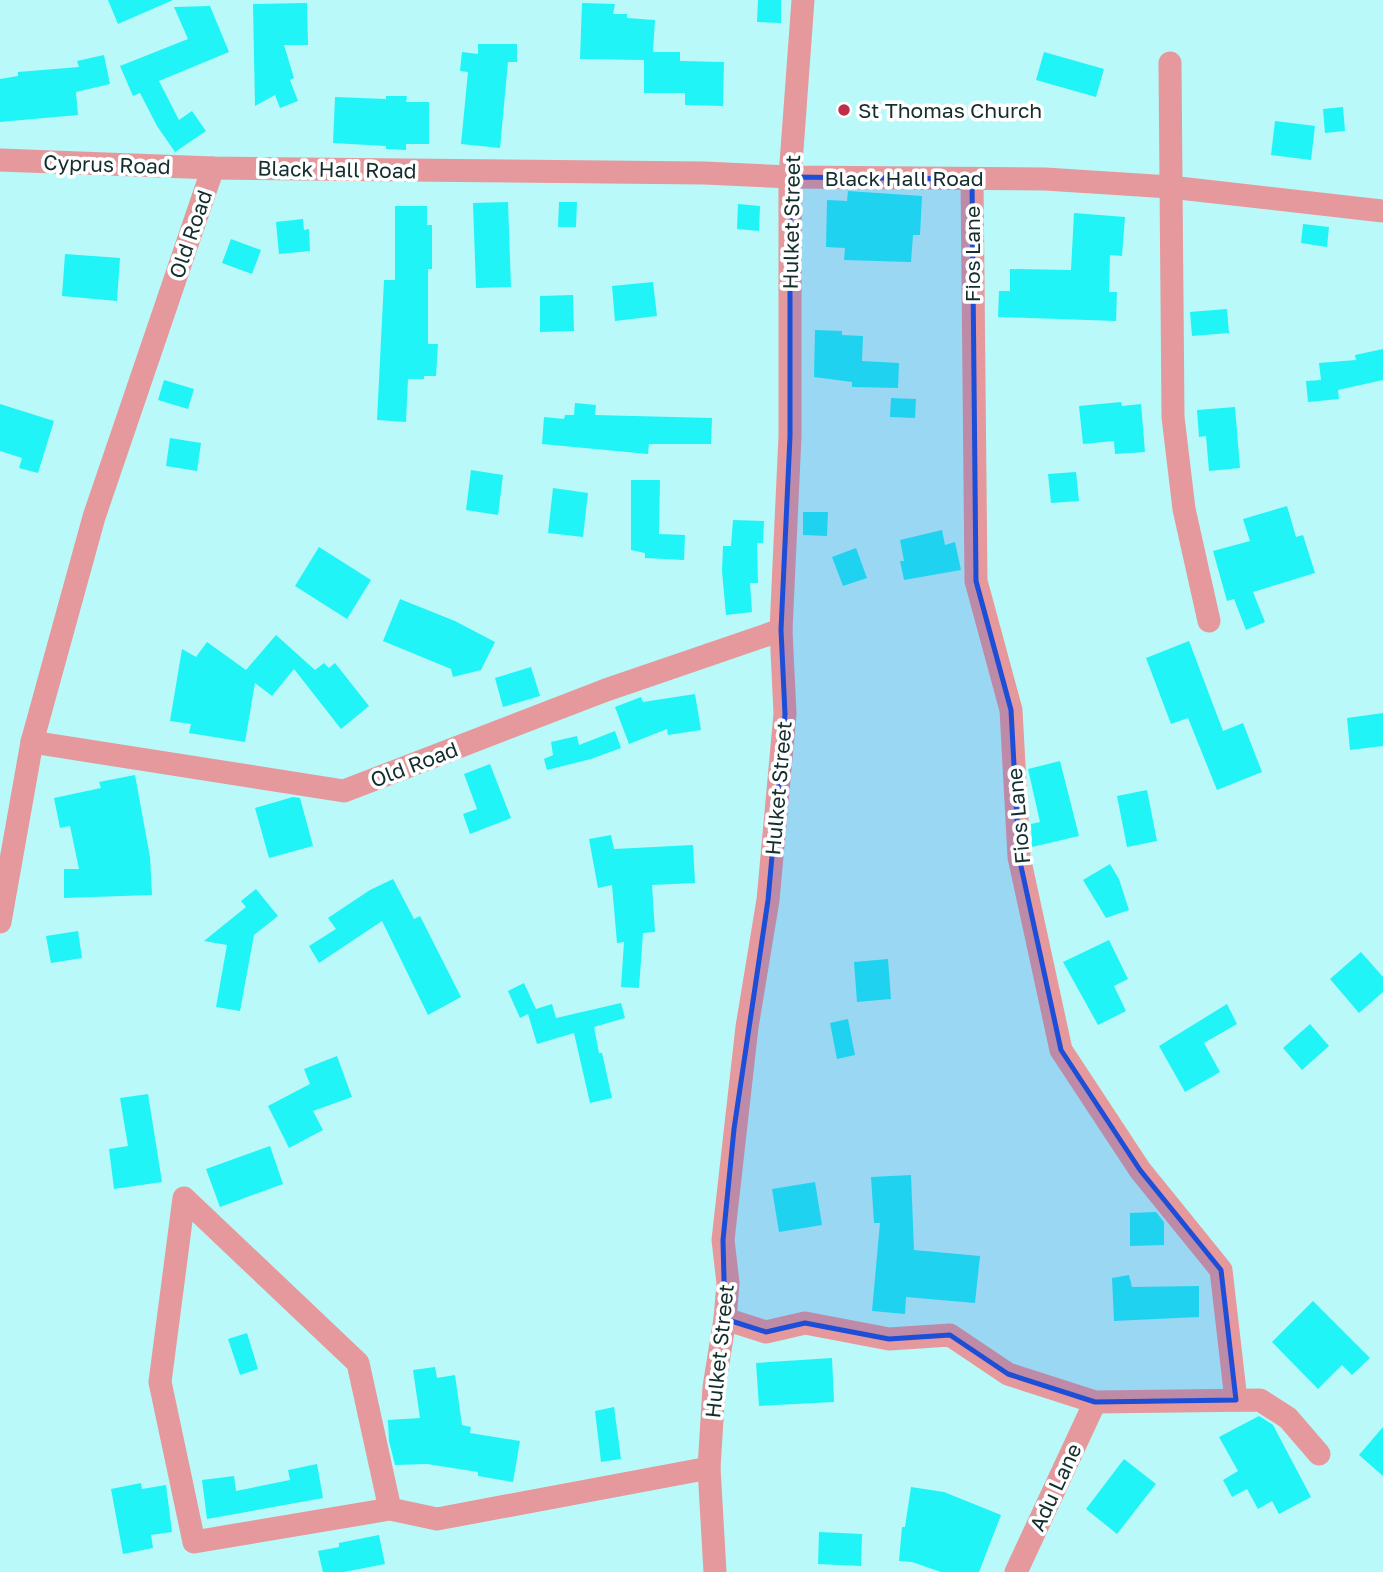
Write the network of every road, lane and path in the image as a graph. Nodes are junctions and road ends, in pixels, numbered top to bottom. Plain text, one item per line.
1 (803, 0) edge
2 (1170, 63) dead end
3 (0, 160) edge
4 (213, 168) junction
5 (790, 177) junction
6 (972, 179) junction
7 (1170, 187) junction
8 (1383, 211) edge
9 (1209, 621) dead end
10 (781, 630) junction
11 (32, 742) junction
12 (0, 922) edge
13 (725, 1319) junction
14 (1236, 1400) junction
15 (1095, 1402) junction
16 (1319, 1454) dead end
17 (709, 1468) junction
18 (390, 1509) junction
19 (715, 1572) edge
20 (1016, 1572) edge

1 - 5 street, Hulket Street
2 - 7 street
3 - 4 street, Cyprus Road
4 - 5 street, Black Hall Road
4 - 11 street, Old Road
5 - 6 street, Black Hall Road
5 - 10 street, Hulket Street
6 - 7 street, Black Hall Road
6 - 14 street, Fios Lane
7 - 8 street, Black Hall Road
7 - 9 street
10 - 11 street, Old Road
10 - 13 street, Hulket Street
11 - 12 street, Old Road
13 - 15 street
13 - 17 street, Hulket Street
14 - 15 street
14 - 16 street
15 - 20 street, Adu Lane
17 - 18 street
17 - 19 street, Hulket Street
18 - 18 street

